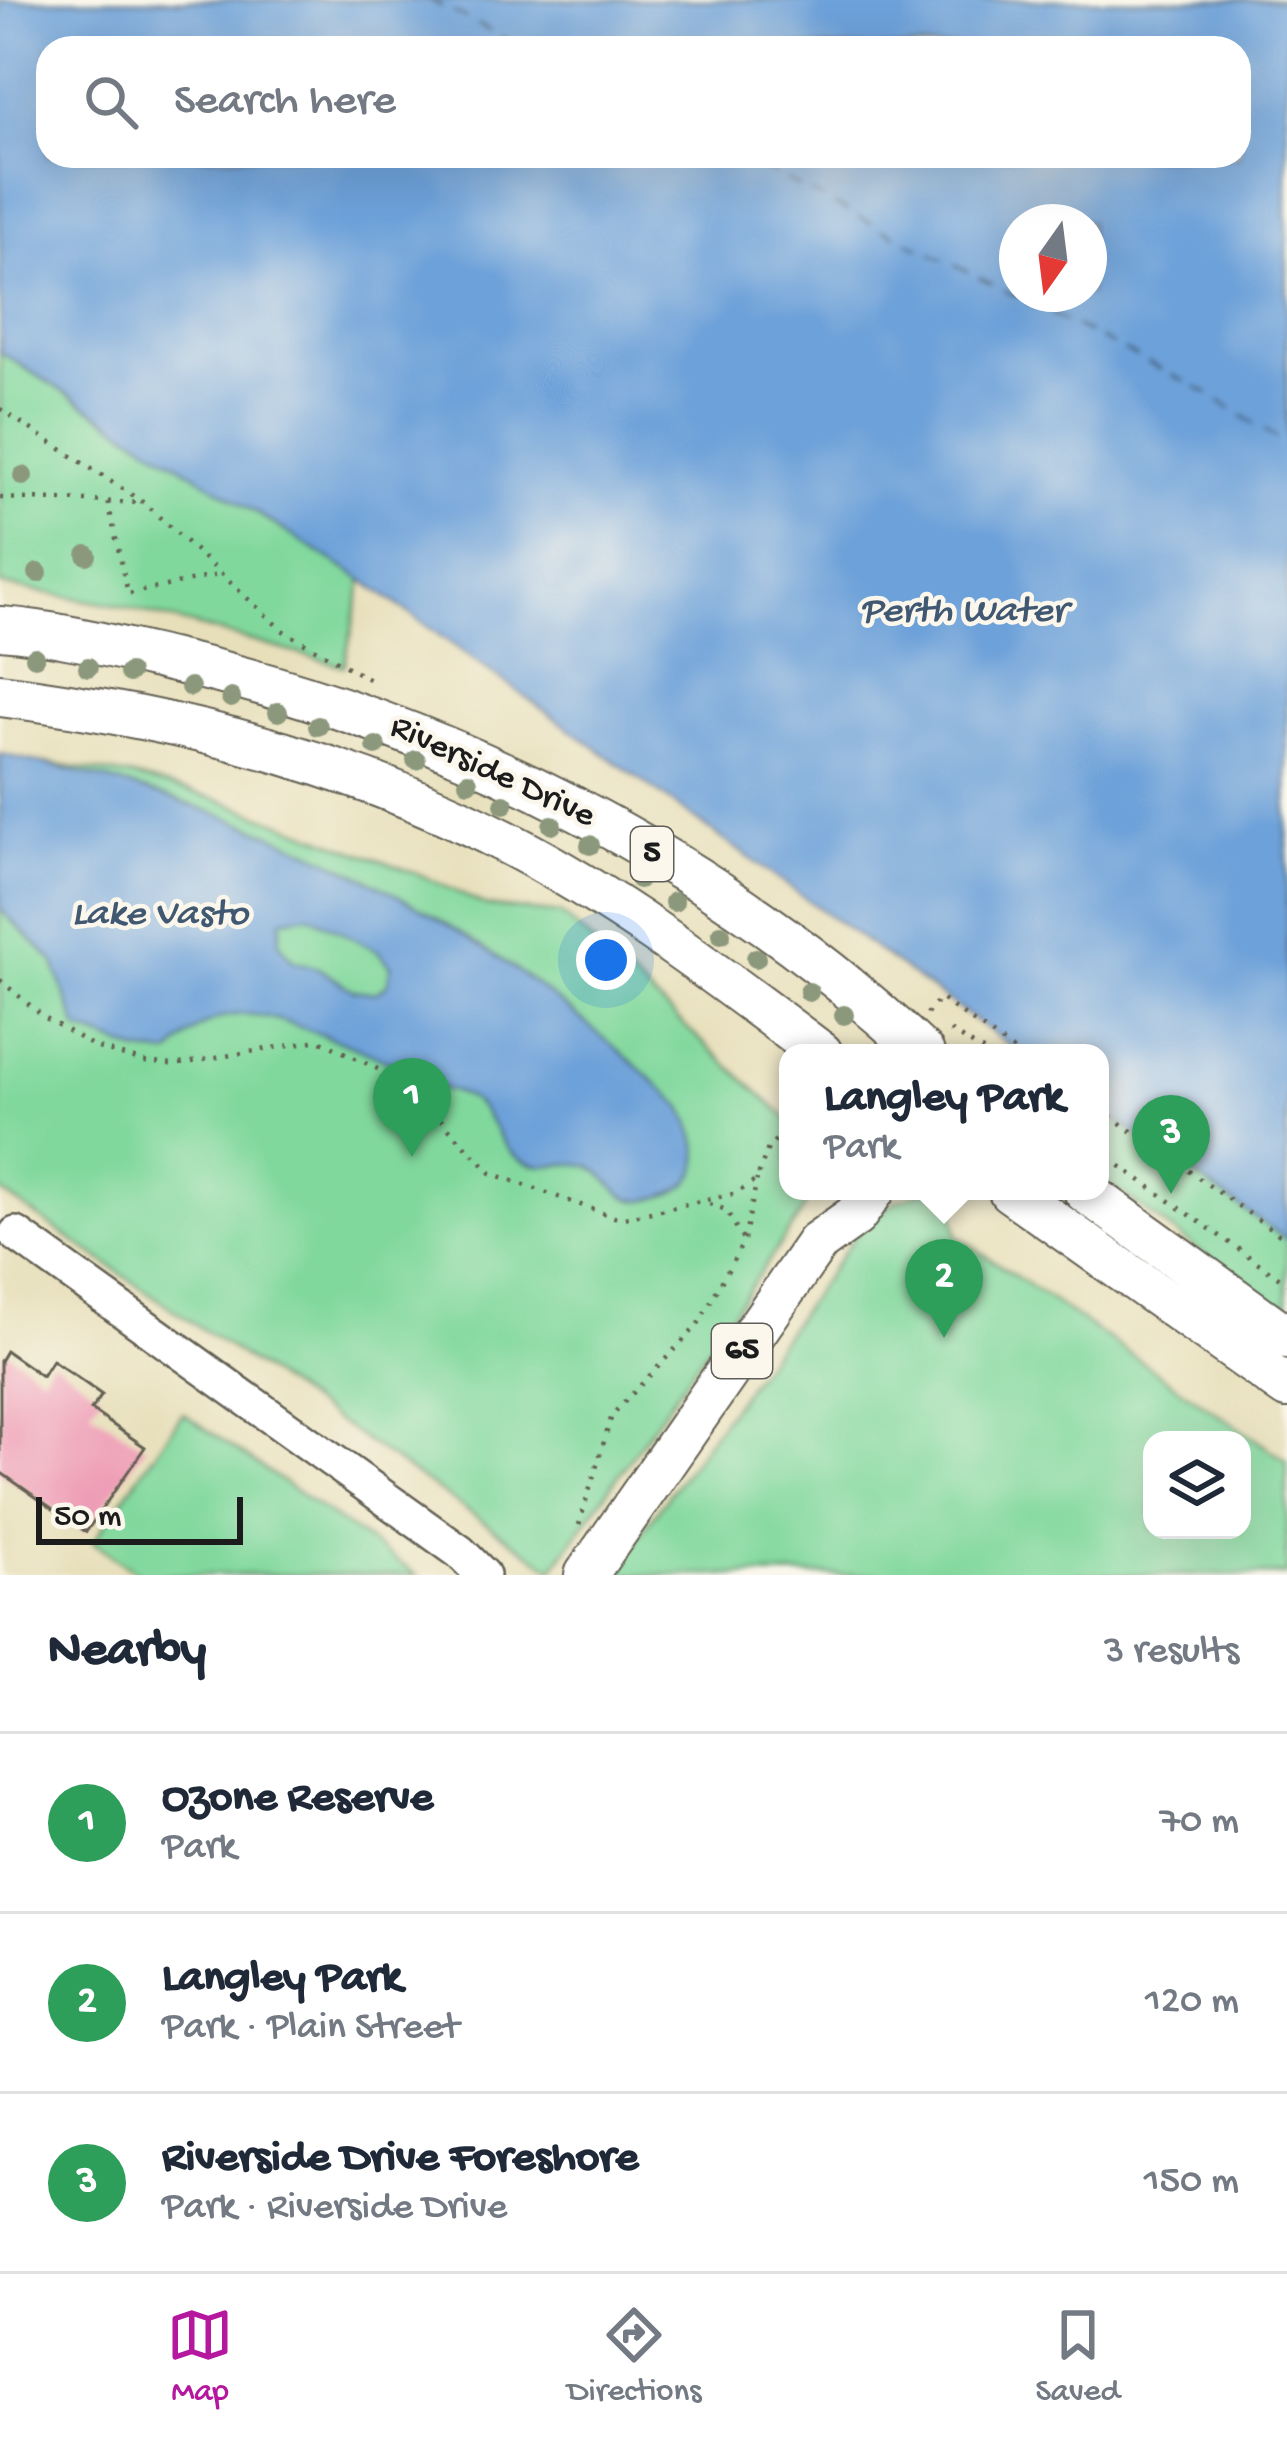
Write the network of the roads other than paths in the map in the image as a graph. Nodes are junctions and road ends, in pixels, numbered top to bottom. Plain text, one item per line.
1 (0, 628) edge
2 (0, 695) edge
3 (924, 1034) edge
4 (805, 1044) edge
5 (849, 1200) edge
6 (1023, 1200) edge
7 (1097, 1200) edge
8 (16, 1234) dead end
9 (1287, 1337) edge
10 (1287, 1387) edge
11 (483, 1575) edge
12 (586, 1575) edge

1 - 3 main road, Riverside Drive / 5
2 - 4 main road, Riverside Drive / 5
5 - 12 main road, 65
6 - 10 main road
7 - 9 main road
8 - 11 lane

